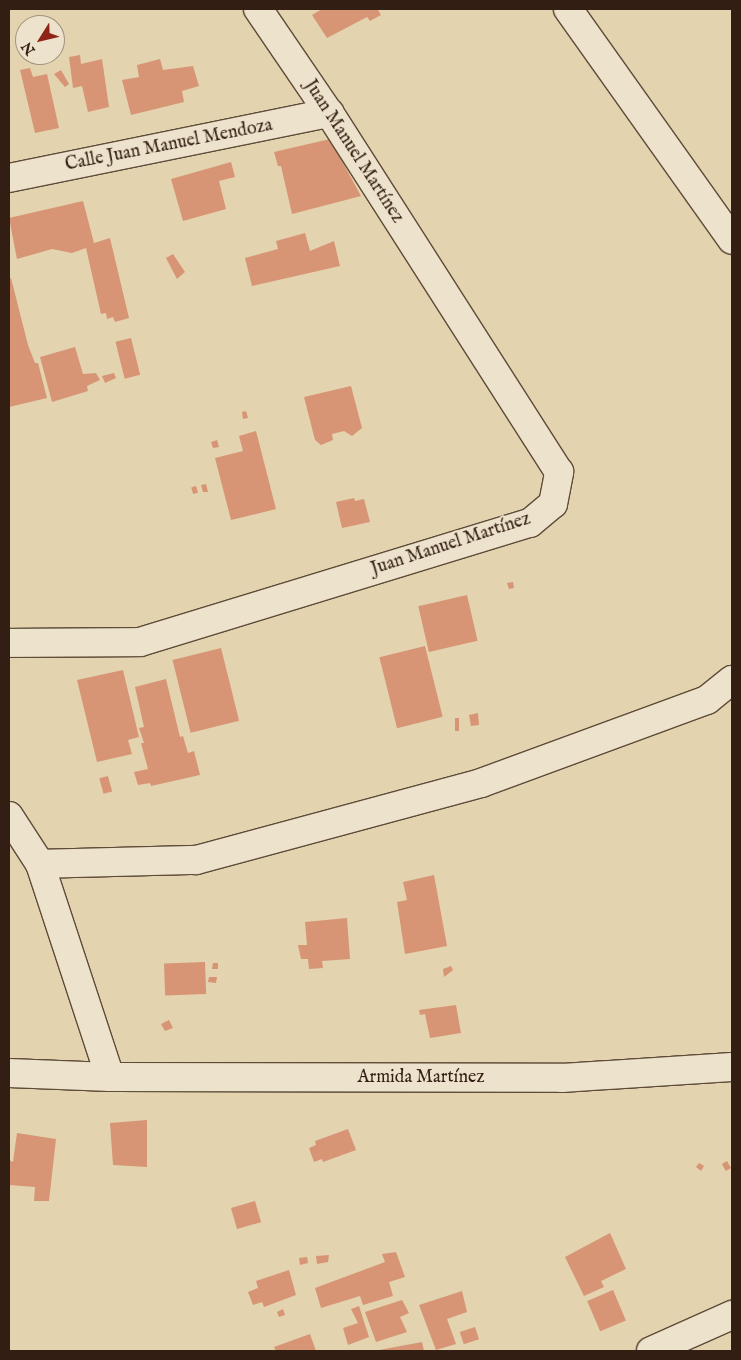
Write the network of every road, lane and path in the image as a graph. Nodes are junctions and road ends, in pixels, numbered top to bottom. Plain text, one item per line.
1 (258, 9) edge
2 (568, 9) edge
3 (329, 113) junction
4 (9, 178) edge
5 (732, 240) edge
6 (9, 643) edge
7 (732, 680) edge
8 (9, 816) edge
9 (40, 864) junction
10 (732, 1067) edge
11 (9, 1072) edge
12 (110, 1077) junction
13 (732, 1315) edge
14 (651, 1351) edge

1 - 3 street, Juan Manuel Martínez
2 - 5 street
3 - 4 street, Calle Juan Manuel Mendoza
3 - 6 street, Juan Manuel Martínez
7 - 9 street
8 - 9 street
9 - 12 street
10 - 12 street, Armida Martínez
11 - 12 street, Armida Martínez
13 - 14 street

